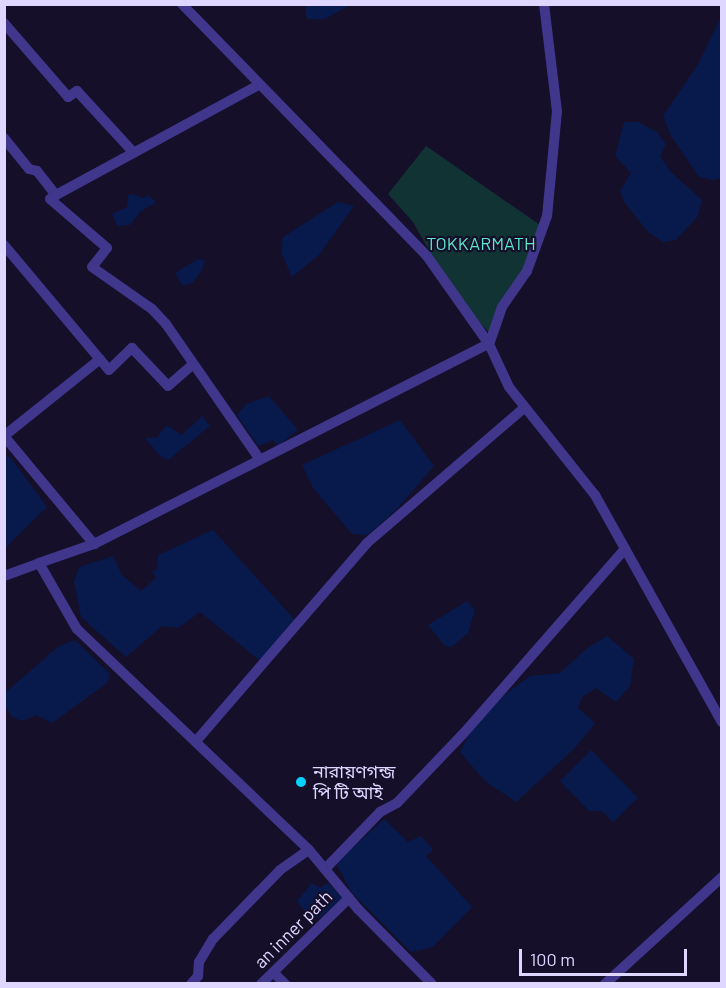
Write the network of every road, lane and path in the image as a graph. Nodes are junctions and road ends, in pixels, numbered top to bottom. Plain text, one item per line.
1 (182, 4) edge
2 (544, 4) edge
3 (4, 23) edge
4 (259, 85) junction
5 (4, 138) edge
6 (133, 152) junction
7 (56, 195) junction
8 (4, 245) edge
9 (489, 344) junction
10 (100, 359) junction
11 (192, 365) junction
12 (525, 407) junction
13 (4, 436) edge
14 (260, 460) junction
15 (94, 544) junction
16 (625, 549) junction
17 (39, 563) junction
18 (4, 576) edge
19 (722, 722) edge
20 (197, 740) junction
21 (309, 850) junction
22 (325, 869) junction
23 (722, 877) edge
24 (348, 898) junction
25 (274, 974) junction
26 (199, 981) edge
27 (261, 984) edge
28 (285, 984) edge
29 (432, 984) edge
30 (605, 984) edge

1 - 4 street
2 - 9 street
3 - 6 street
4 - 6 street
4 - 9 street
5 - 7 street
6 - 7 street
7 - 11 street
8 - 10 street
9 - 12 street
9 - 14 street
10 - 11 street
10 - 13 street
11 - 14 street
12 - 16 street
12 - 20 street
13 - 15 street
14 - 15 street
15 - 17 street
16 - 19 street
16 - 22 street
17 - 18 street
17 - 20 street
20 - 21 street
21 - 22 street
21 - 26 street
22 - 24 street
23 - 30 street
24 - 25 street, an inner path
24 - 29 street
25 - 27 street, an inner path
25 - 28 street

